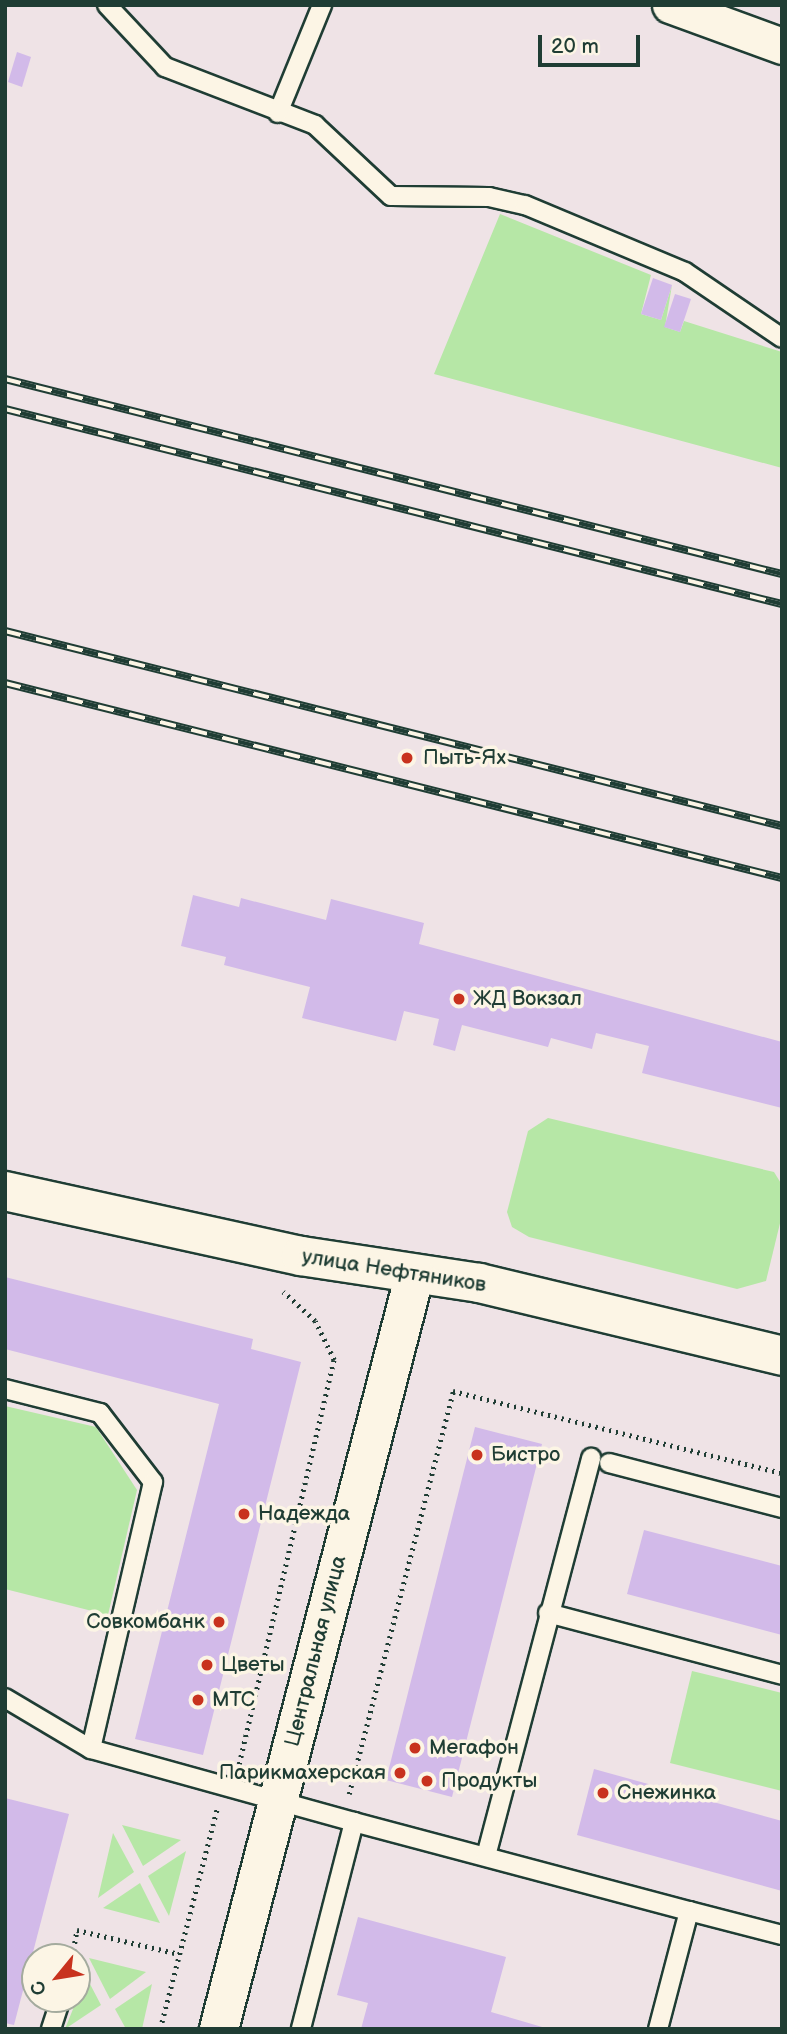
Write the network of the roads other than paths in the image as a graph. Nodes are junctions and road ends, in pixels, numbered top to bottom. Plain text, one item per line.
1 (107, 5) edge
2 (323, 5) edge
3 (670, 5) edge
4 (782, 46) edge
5 (278, 113) junction
6 (782, 338) edge
7 (5, 1191) edge
8 (415, 1274) junction
9 (782, 1356) edge
10 (5, 1390) edge
11 (590, 1458) dead end
12 (608, 1463) dead end
13 (782, 1508) edge
14 (548, 1613) junction
15 (782, 1675) edge
16 (5, 1699) edge
17 (91, 1749) junction
18 (278, 1801) junction
19 (349, 1820) junction
20 (486, 1856) junction
21 (689, 1911) junction
22 (782, 1935) edge
23 (219, 2029) edge
24 (301, 2029) edge
25 (658, 2029) edge

1 - 5 lane
2 - 5 lane
3 - 4 street
5 - 6 lane
7 - 8 street, улица Нефтяников
8 - 9 street, улица Нефтяников
8 - 18 street, Центральная улица
10 - 17 lane
11 - 14 lane
12 - 13 lane
14 - 15 lane
14 - 20 lane
16 - 17 lane
17 - 18 lane
18 - 19 lane
18 - 23 street, Центральная улица
19 - 20 lane
19 - 24 lane
20 - 21 lane
21 - 22 lane
21 - 25 lane

